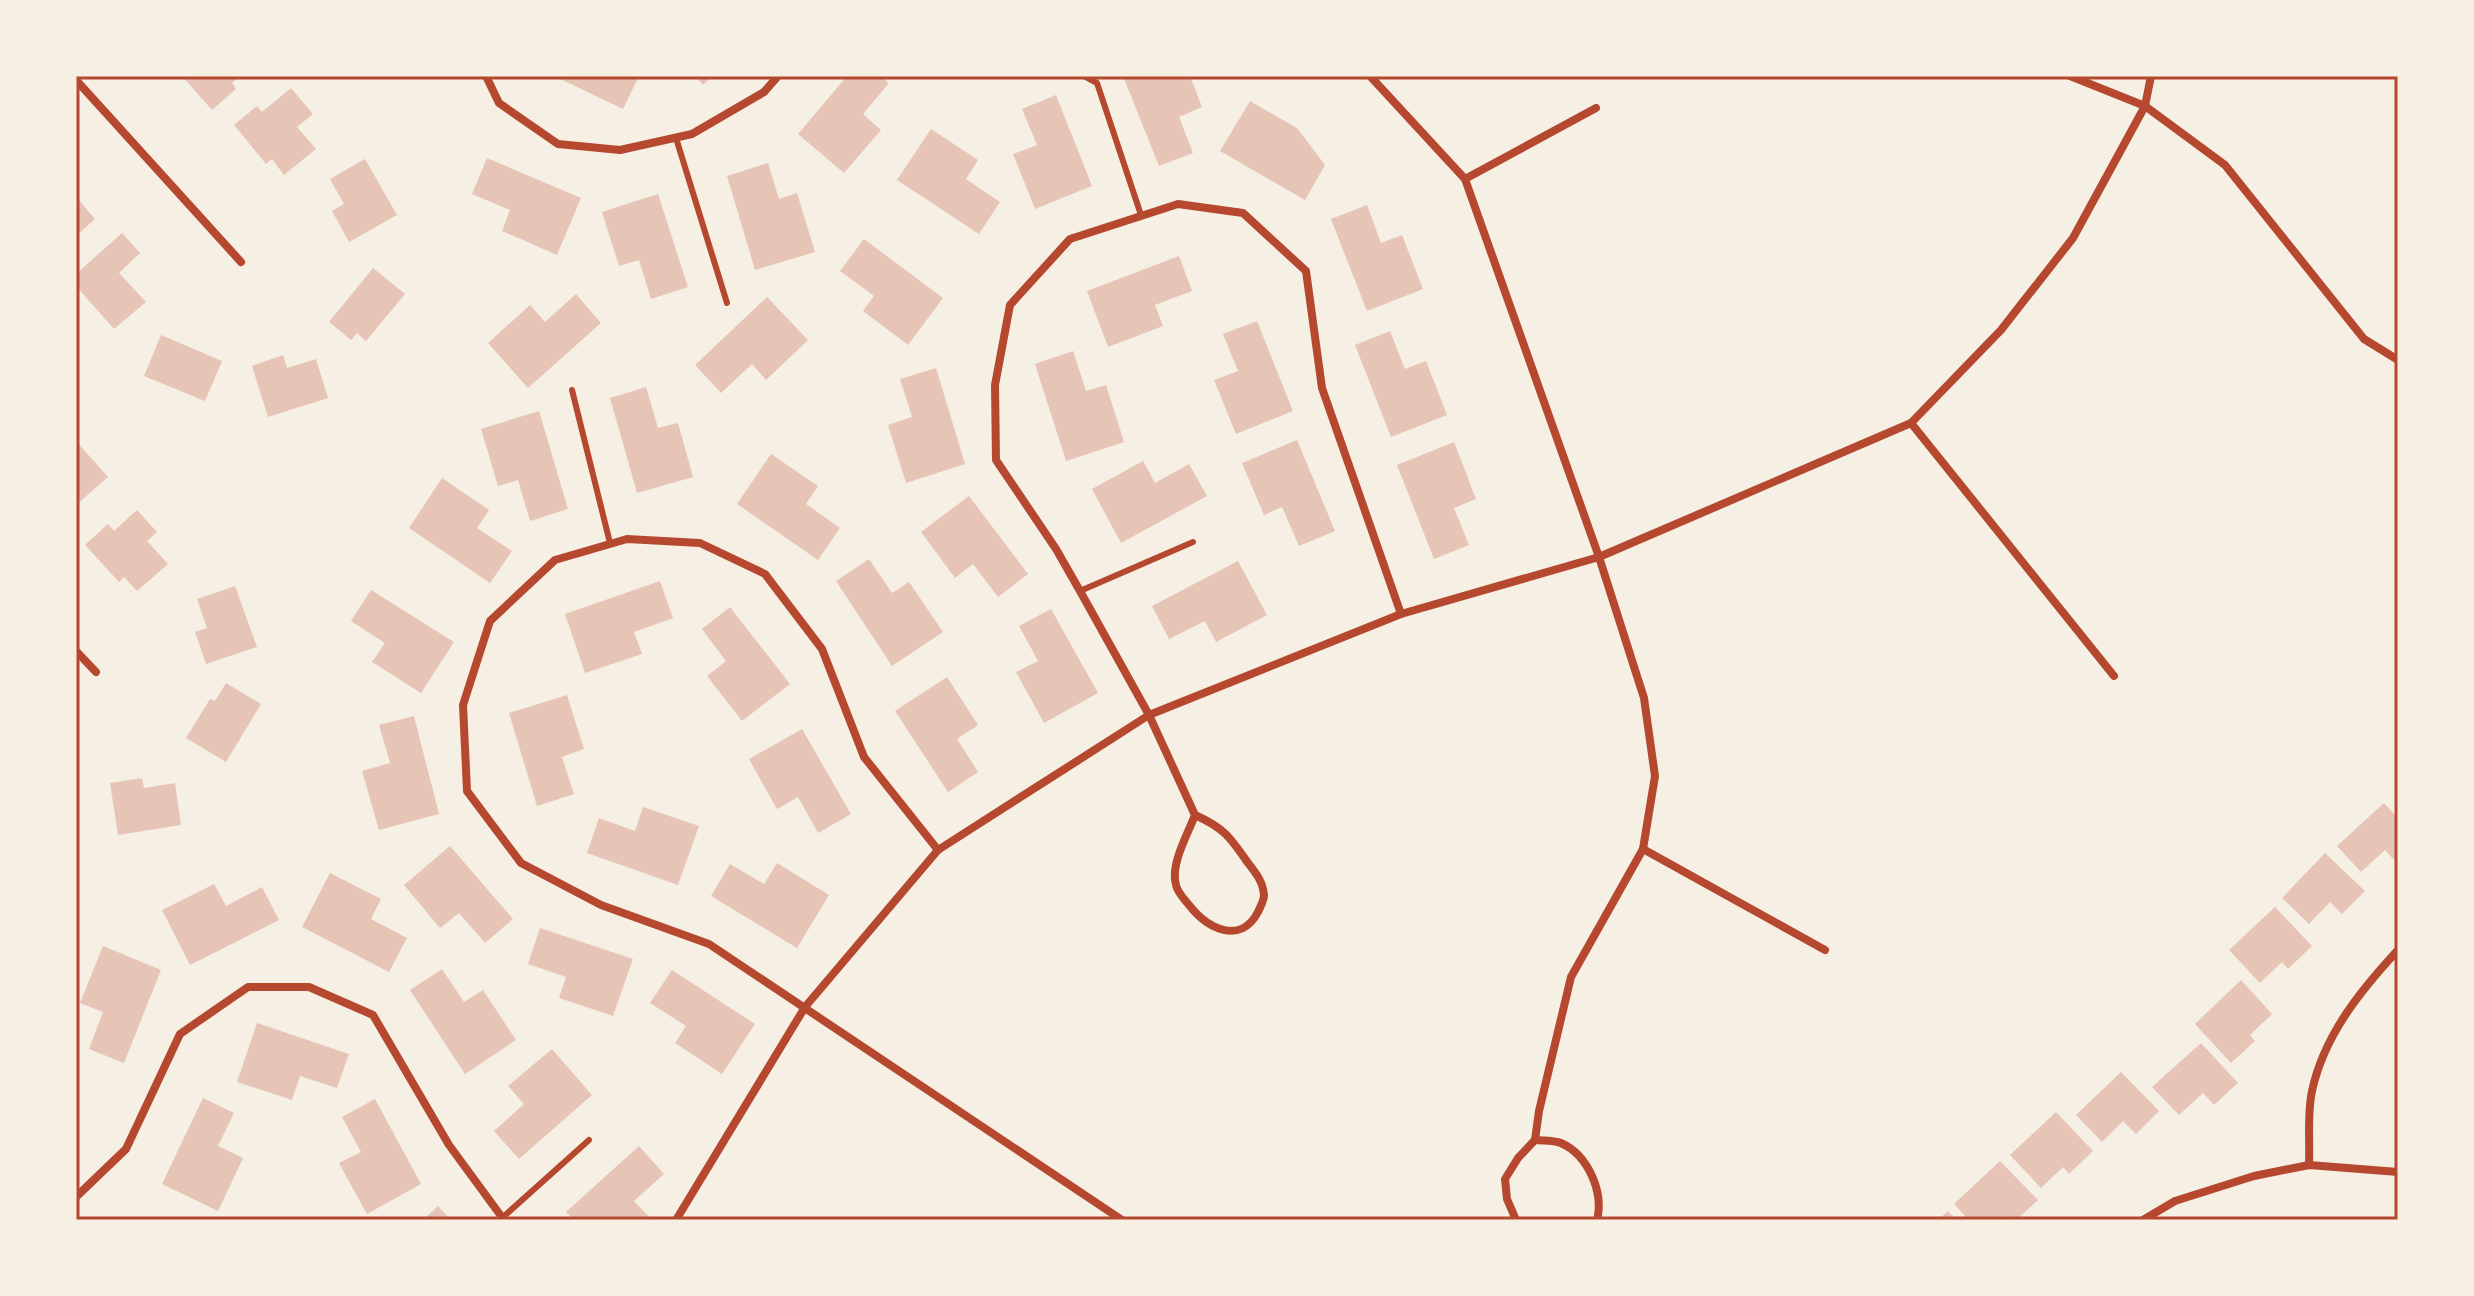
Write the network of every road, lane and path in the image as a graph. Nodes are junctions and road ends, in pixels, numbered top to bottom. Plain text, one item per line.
1 (486, 76) edge
2 (778, 76) edge
3 (1084, 76) edge
4 (1370, 76) edge
5 (2070, 76) edge
6 (2151, 76) edge
7 (76, 80) edge
8 (2145, 106) junction
9 (1596, 108) dead end
10 (676, 138) junction
11 (1465, 179) junction
12 (1141, 215) junction
13 (241, 262) dead end
14 (727, 303) dead end
15 (2398, 360) edge
16 (572, 390) dead end
17 (1911, 423) junction
18 (1193, 542) dead end
19 (610, 543) junction
20 (1599, 557) junction
21 (1080, 591) junction
22 (1401, 614) junction
23 (76, 651) edge
24 (96, 672) dead end
25 (2114, 676) dead end
26 (1149, 715) junction
27 (1195, 815) junction
28 (1643, 849) junction
29 (938, 850) junction
30 (1825, 950) dead end
31 (2398, 950) edge
32 (805, 1007) junction
33 (589, 1140) dead end
34 (1535, 1140) junction
35 (2309, 1165) junction
36 (2398, 1172) edge
37 (76, 1197) edge
38 (503, 1219) edge
39 (676, 1220) edge
40 (1122, 1220) edge
41 (1516, 1220) edge
42 (1597, 1220) edge
43 (2143, 1220) edge

1 - 10 street
2 - 10 street
3 - 12 lane
4 - 11 street
5 - 8 street
6 - 8 street
7 - 13 street
8 - 15 street
8 - 17 street
9 - 11 street
10 - 14 lane
11 - 20 street
12 - 21 street
12 - 22 street
16 - 19 lane
17 - 20 street
17 - 25 street
18 - 21 lane
19 - 29 street
19 - 32 street
20 - 22 street
20 - 28 street
21 - 26 street
22 - 26 street
23 - 24 street
26 - 27 street
26 - 29 street
27 - 27 street
28 - 30 street
28 - 34 street
29 - 32 street
31 - 35 street
32 - 39 street
32 - 40 street
33 - 38 lane
34 - 41 street
34 - 42 street
35 - 36 street
35 - 43 street
37 - 38 street

